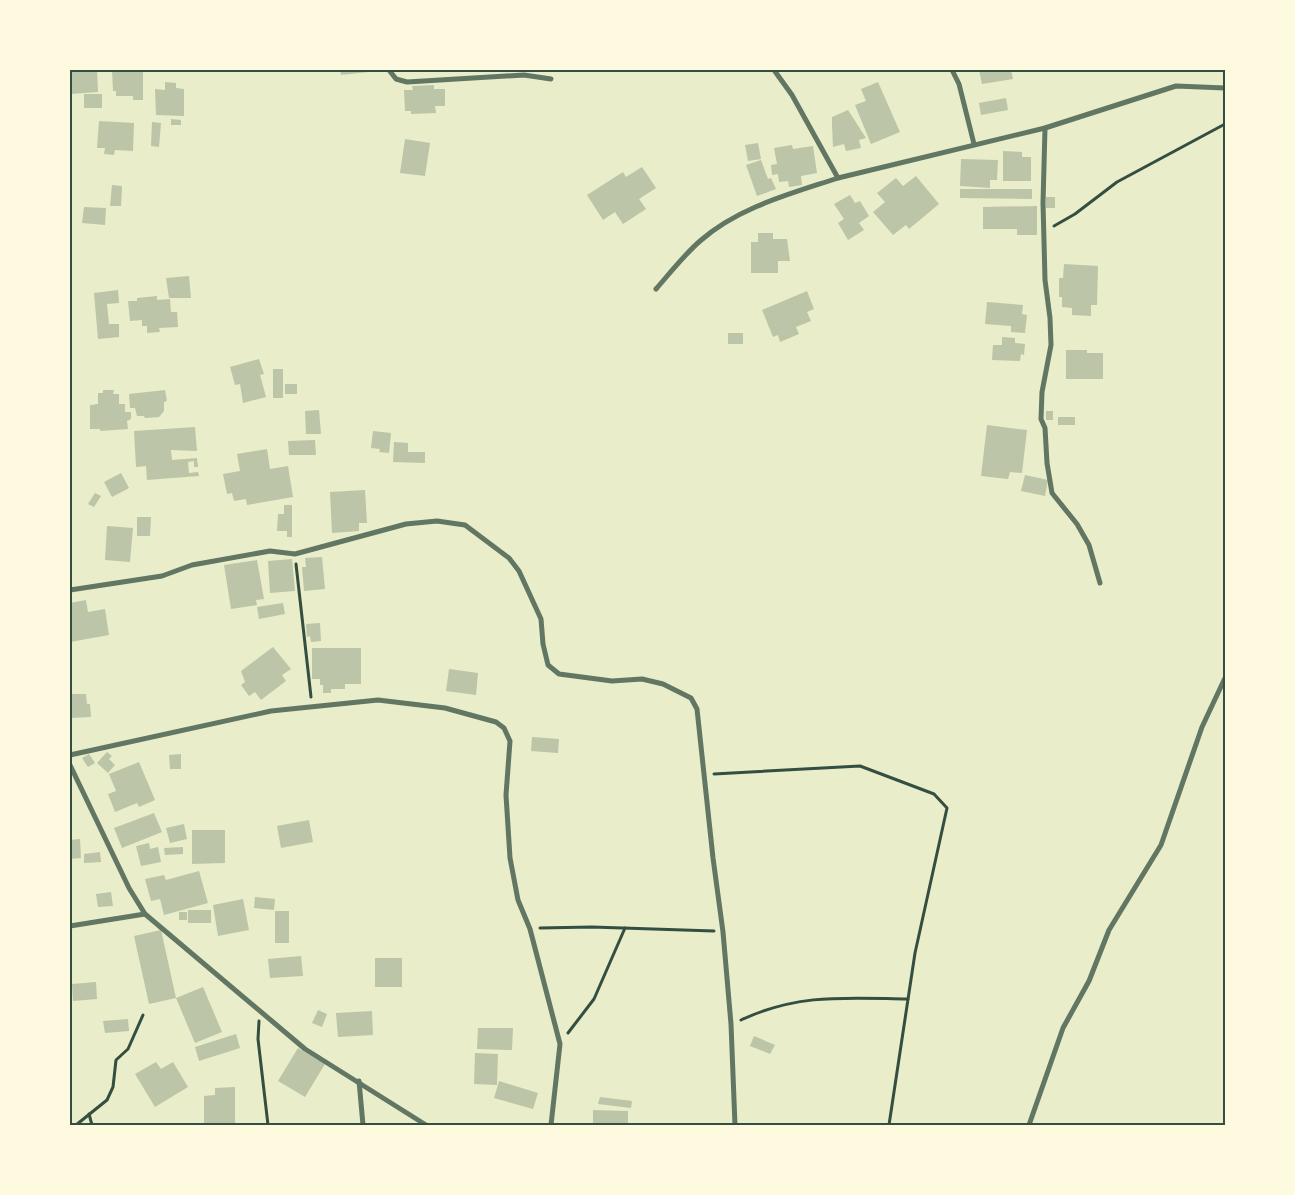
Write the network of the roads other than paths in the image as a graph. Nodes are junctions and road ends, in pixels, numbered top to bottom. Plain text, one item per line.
1 (389, 70) edge
2 (774, 70) edge
3 (952, 70) edge
4 (551, 79) dead end
5 (1225, 88) edge
6 (1045, 128) junction
7 (974, 144) junction
8 (838, 178) junction
9 (656, 289) dead end
10 (1100, 583) dead end
11 (70, 590) edge
12 (1225, 678) edge
13 (70, 755) edge
14 (70, 766) edge
15 (145, 914) junction
16 (70, 926) edge
17 (359, 1082) junction
18 (363, 1125) edge
19 (426, 1125) edge
20 (550, 1125) edge
21 (735, 1125) edge
22 (1029, 1125) edge

1 - 4 street
2 - 8 street
3 - 7 street
5 - 6 street
6 - 7 street
6 - 10 street
7 - 8 street
8 - 9 street
11 - 21 street
12 - 22 street
13 - 20 street
14 - 15 street
15 - 16 street
15 - 17 street
17 - 18 street
17 - 19 street

